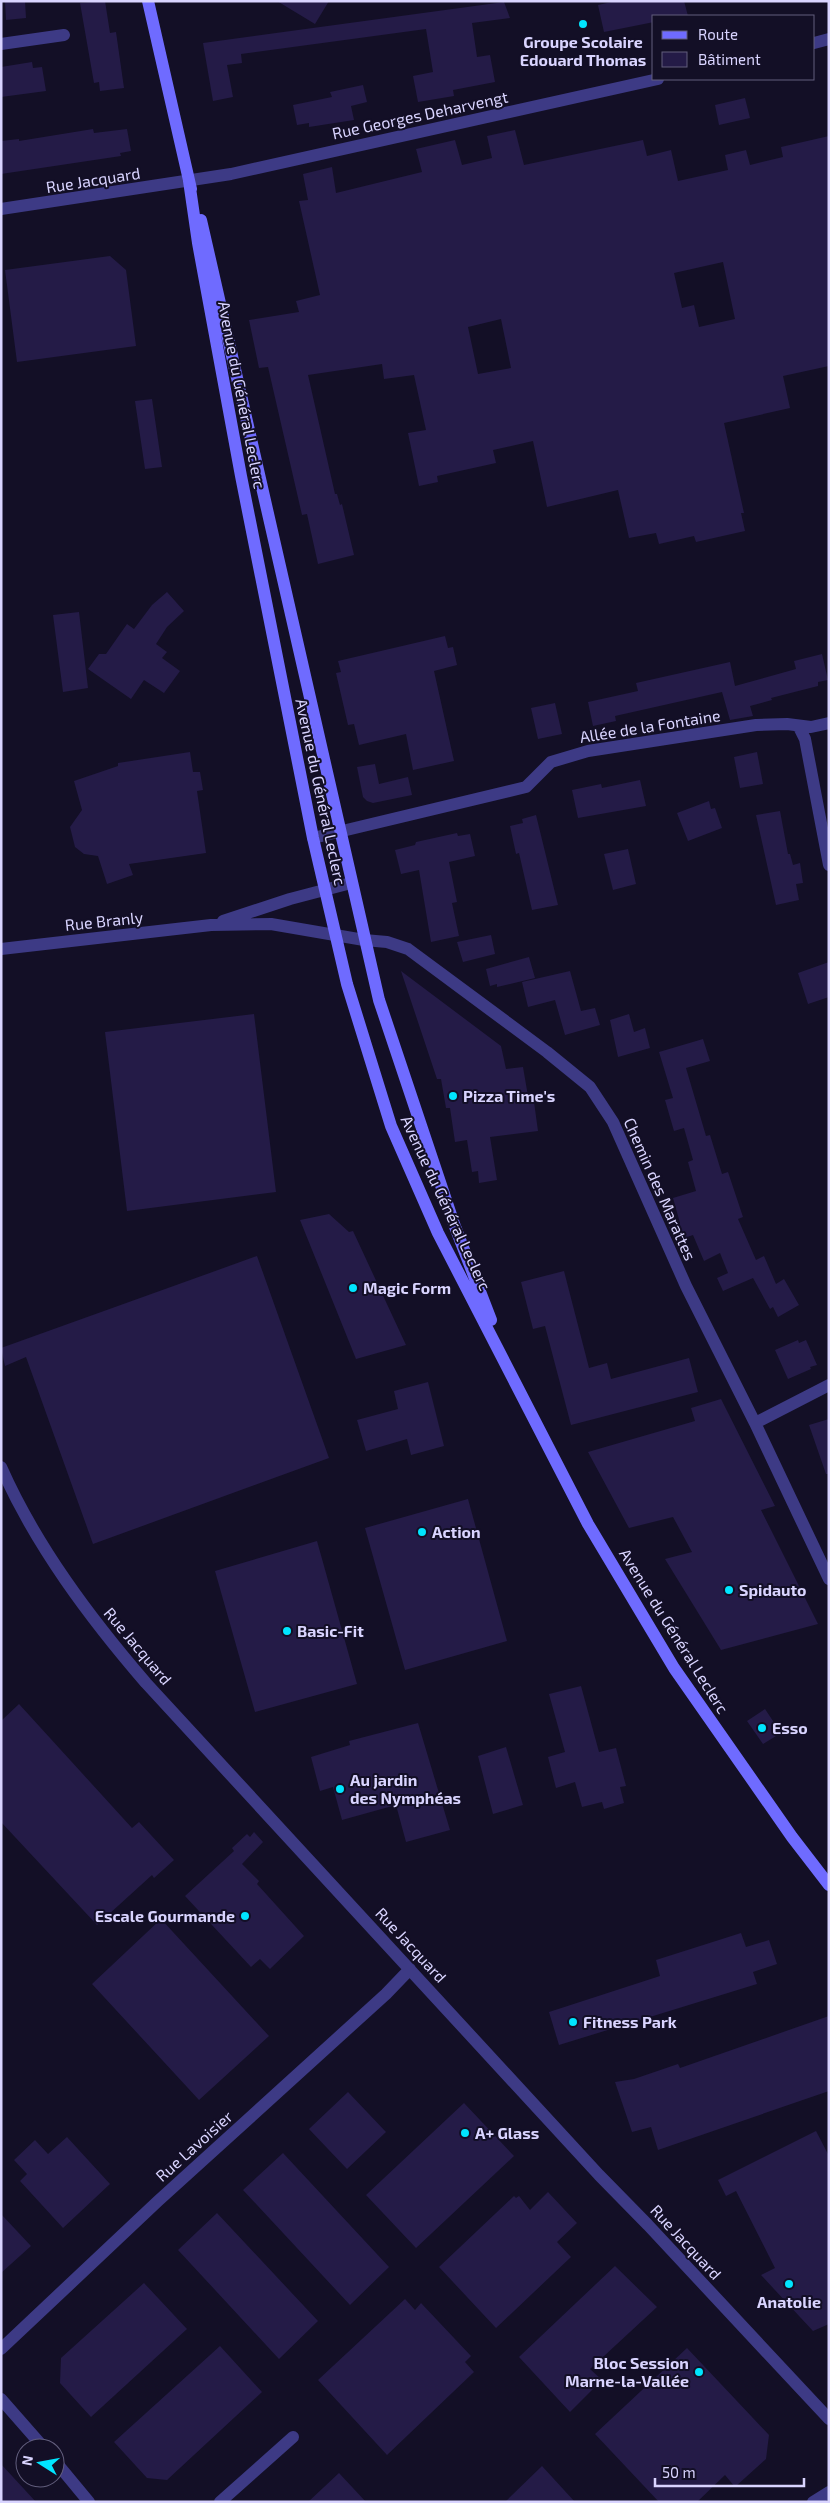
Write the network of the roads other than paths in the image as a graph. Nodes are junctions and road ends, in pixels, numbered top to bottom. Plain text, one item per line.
1 (148, 1) edge
2 (64, 35) dead end
3 (829, 39) edge
4 (815, 43) edge
5 (1, 44) edge
6 (653, 80) edge
7 (189, 181) junction
8 (1, 210) edge
9 (829, 723) edge
10 (799, 727) junction
11 (342, 832) junction
12 (313, 838) junction
13 (829, 864) edge
14 (351, 883) junction
15 (325, 891) junction
16 (211, 925) junction
17 (335, 934) junction
18 (364, 940) junction
19 (1, 949) edge
20 (515, 1381) junction
21 (829, 1385) edge
22 (755, 1423) junction
23 (2, 1469) edge
24 (829, 1579) edge
25 (829, 1885) edge
26 (410, 1969) junction
27 (1, 2349) edge
28 (1, 2398) edge
29 (829, 2419) edge
30 (293, 2437) dead end
31 (35, 2438) edge
32 (65, 2473) edge
33 (829, 2492) edge
34 (89, 2502) edge
35 (220, 2502) edge
36 (813, 2502) edge

1 - 7 main road, Avenue du Général Leclerc
2 - 5 street
3 - 4 street
6 - 7 street, Rue Georges Deharvengt
7 - 8 street, Rue Jacquard
7 - 11 main road, Avenue du Général Leclerc
7 - 12 main road, Avenue du Général Leclerc
9 - 10 street, Allée de la Fontaine
10 - 11 street, Allée de la Fontaine
10 - 13 street
11 - 12 street, Allée de la Fontaine
11 - 14 main road, Avenue du Général Leclerc
12 - 15 main road, Avenue du Général Leclerc
14 - 15 street, Rue Branly
14 - 18 main road, Avenue du Général Leclerc
15 - 16 street, Rue Branly
15 - 17 main road, Avenue du Général Leclerc
16 - 17 street, Rue Branly
16 - 19 street, Rue Branly
17 - 18 street, Chemin des Marattes
17 - 20 main road, Avenue du Général Leclerc
18 - 20 main road, Avenue du Général Leclerc
18 - 22 street, Chemin des Marattes
20 - 25 main road, Avenue du Général Leclerc
21 - 22 street
22 - 24 street, Chemin des Marattes
23 - 26 street, Rue Jacquard
26 - 27 street, Rue Lavoisier
26 - 29 street, Rue Jacquard
28 - 31 street
30 - 35 street
32 - 34 street
33 - 36 street

